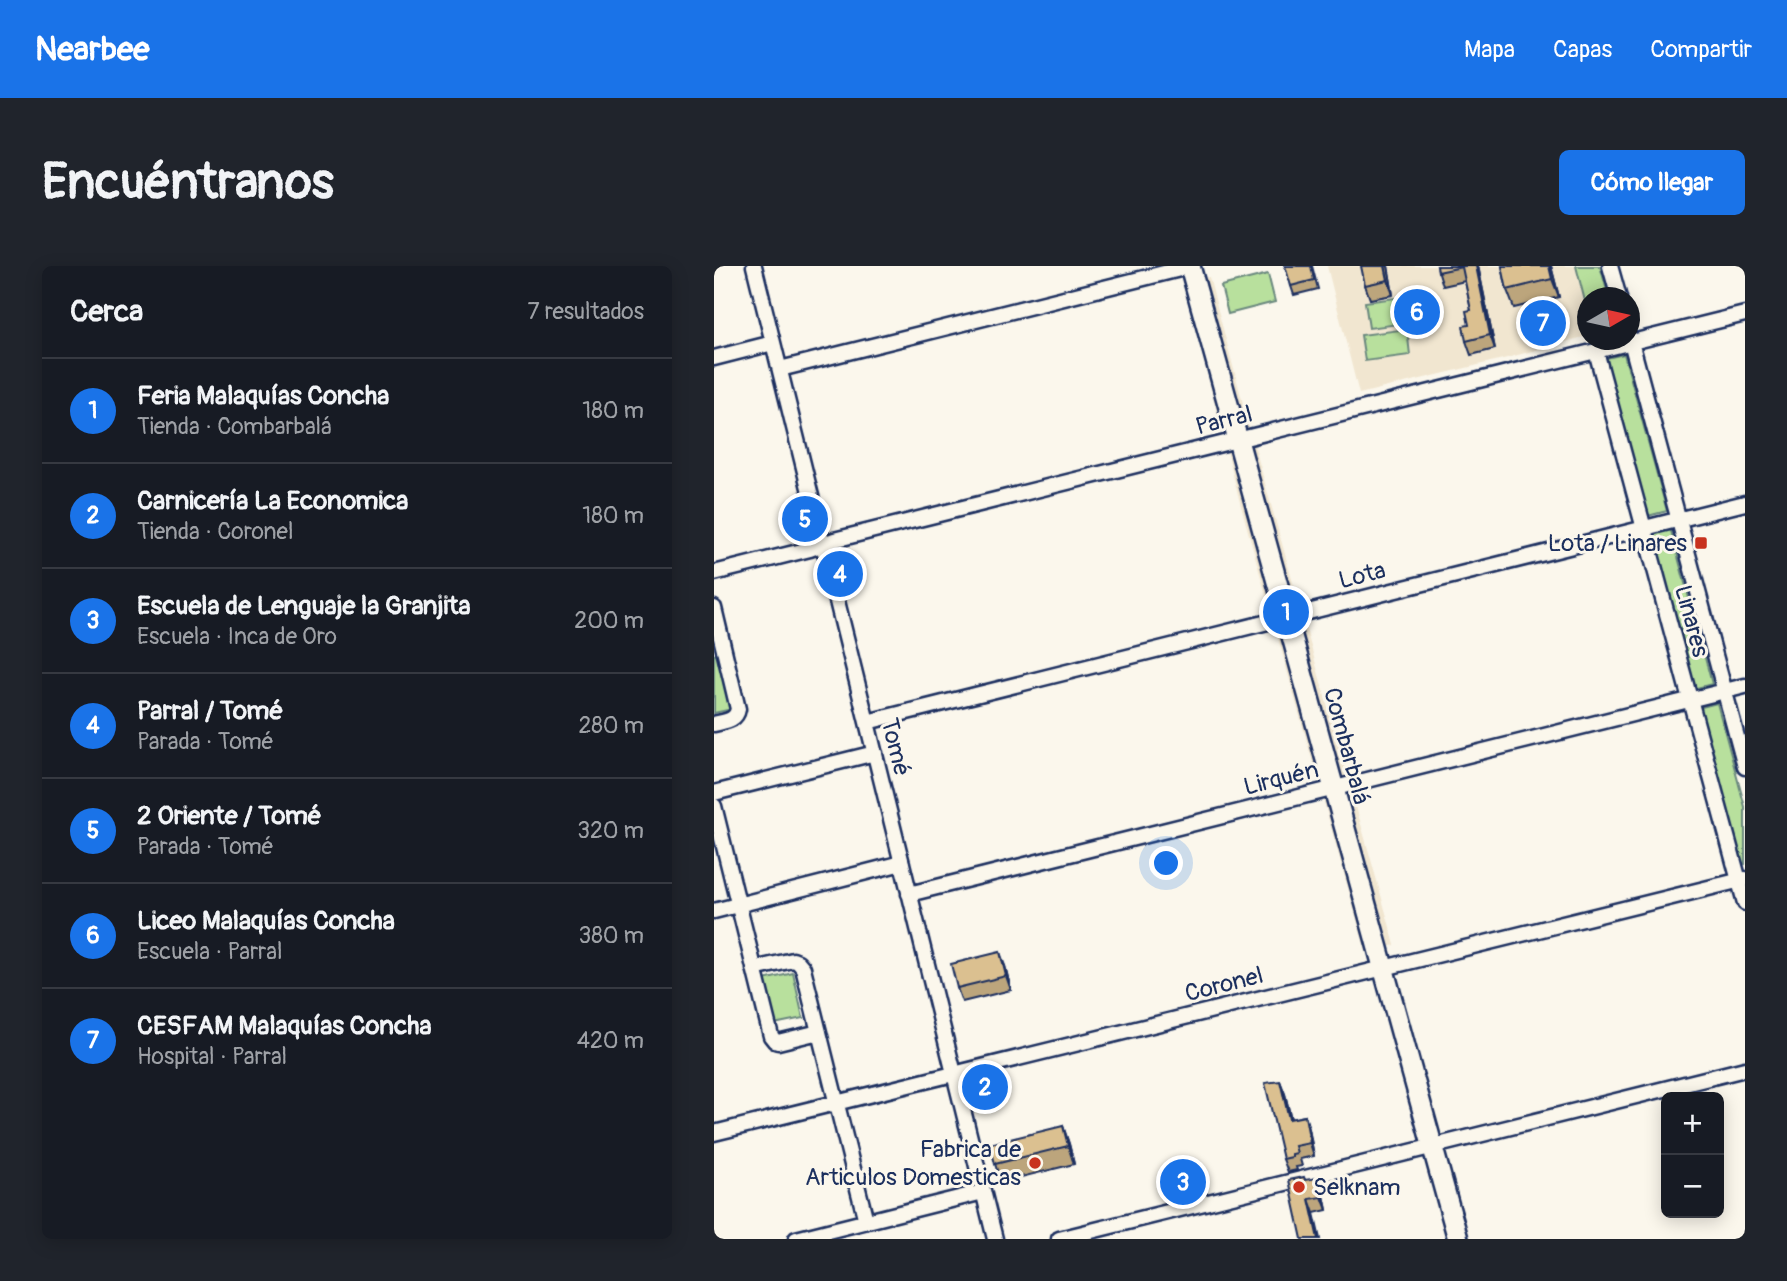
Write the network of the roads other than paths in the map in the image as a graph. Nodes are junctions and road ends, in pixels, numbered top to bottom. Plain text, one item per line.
1 (754, 266) edge
2 (1190, 266) edge
3 (1610, 266) edge
4 (1616, 287) edge
5 (1745, 314) edge
6 (1640, 338) edge
7 (773, 343) junction
8 (1599, 350) edge
9 (1633, 350) edge
10 (1596, 351) junction
11 (714, 358) edge
12 (780, 369) junction
13 (1237, 440) junction
14 (1745, 503) edge
15 (1678, 520) junction
16 (1644, 528) junction
17 (823, 544) junction
18 (714, 573) edge
19 (714, 608) edge
20 (1286, 617) junction
21 (718, 645) edge
22 (1745, 687) edge
23 (1725, 691) junction
24 (1690, 700) junction
25 (867, 722) junction
26 (714, 724) edge
27 (874, 753) junction
28 (1745, 767) edge
29 (1334, 788) junction
30 (714, 793) edge
31 (714, 806) edge
32 (902, 863) junction
33 (1742, 879) edge
34 (909, 894) junction
35 (1745, 903) edge
36 (738, 905) junction
37 (714, 911) edge
38 (1383, 968) junction
39 (754, 969) junction
40 (819, 1032) junction
41 (1745, 1069) edge
42 (954, 1074) junction
43 (837, 1103) junction
44 (714, 1133) edge
45 (1433, 1146) junction
46 (983, 1192) junction
47 (866, 1222) junction
48 (796, 1239) edge
49 (995, 1239) edge
50 (1059, 1239) edge
51 (1458, 1239) edge

1 - 7 street, Tomé
2 - 12 street
2 - 13 main road, Combarbalá
3 - 4 street
5 - 6 street, Parral
7 - 11 street
7 - 12 street, Tomé
8 - 10 street, Parral
9 - 15 street, Linares
10 - 13 street, Parral
10 - 16 street, Linares
12 - 17 street, Tomé
13 - 17 street, Parral
13 - 20 main road, Combarbalá
14 - 15 street, Lota
15 - 16 street, Lota
15 - 23 street, Linares
16 - 20 street, Lota
16 - 24 street, Linares
17 - 18 street, Parral
17 - 25 street, Tomé
19 - 21 street
20 - 25 street, Lota
20 - 29 main road, Combarbalá
21 - 26 street
22 - 23 street, Lirquén
23 - 24 street, Lirquén
23 - 28 street, Linares
24 - 29 street, Lirquén
24 - 33 street, Linares
25 - 27 street, Tomé
27 - 30 street
27 - 32 street, Tomé
29 - 34 street, Lirquén
29 - 38 main road, Combarbalá
31 - 36 street
32 - 34 street, Tomé
32 - 36 street
33 - 35 street, Linares
33 - 38 street, Coronel
34 - 42 street, Tomé
36 - 37 street
36 - 39 street
38 - 42 street, Coronel
38 - 45 main road, Combarbalá
39 - 40 street
39 - 40 street
40 - 43 street
41 - 45 street
42 - 43 street, Coronel
42 - 46 street, Tomé
43 - 44 street, Coronel
43 - 47 street
45 - 50 street
45 - 51 main road, Combarbalá
46 - 47 street
46 - 49 street, Tomé
47 - 48 street

